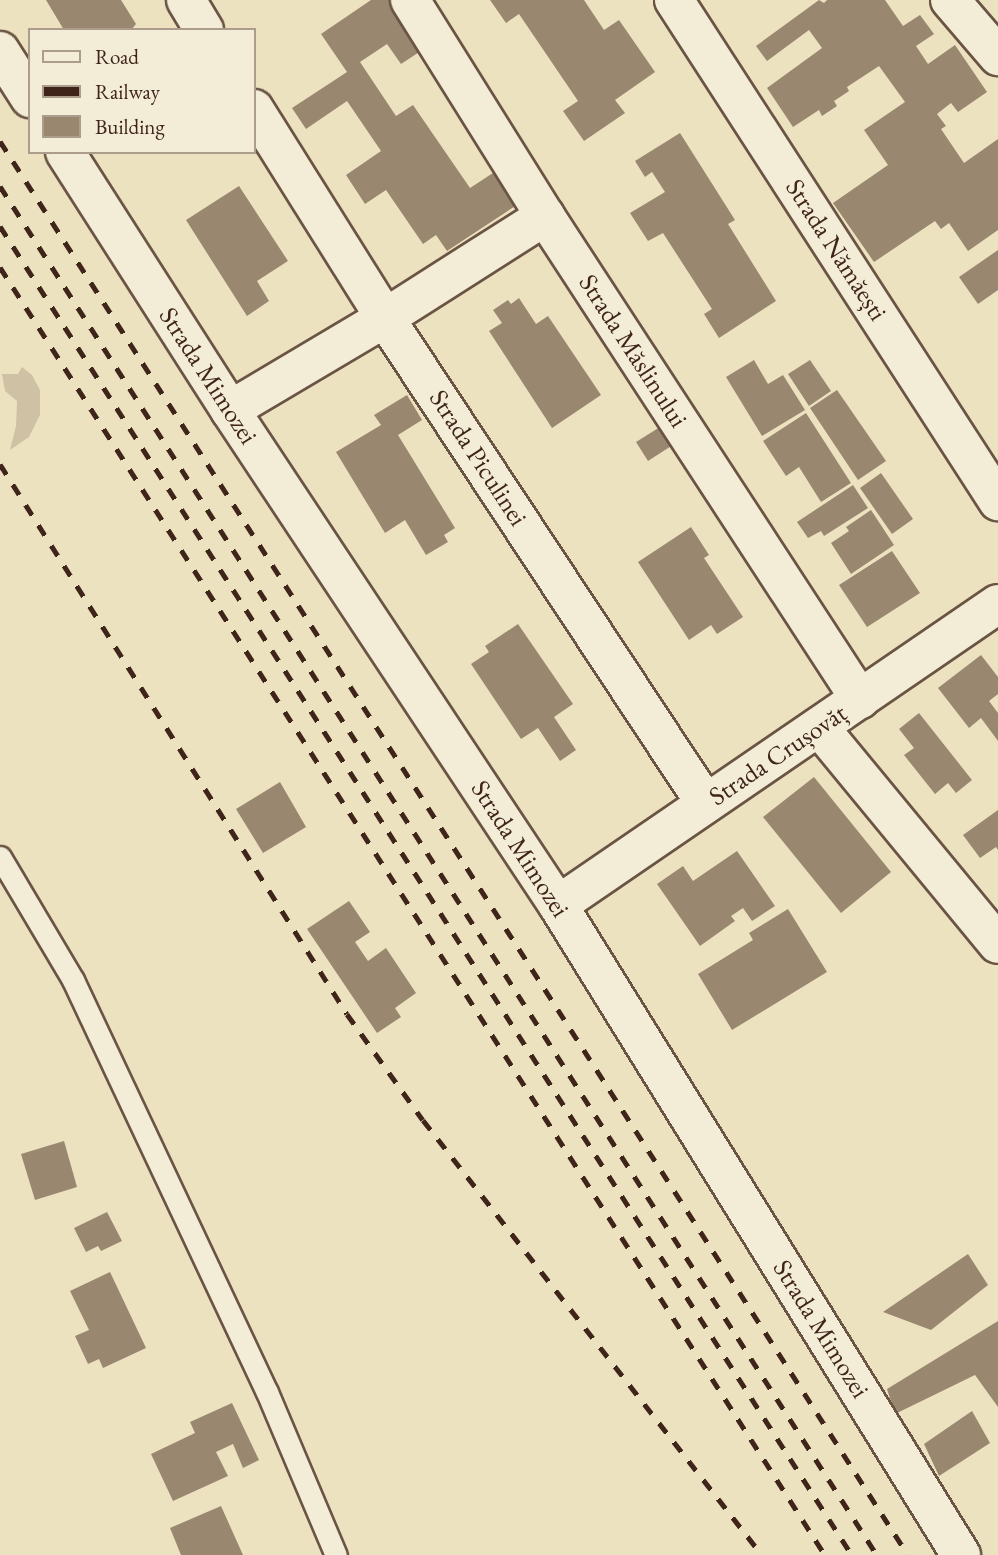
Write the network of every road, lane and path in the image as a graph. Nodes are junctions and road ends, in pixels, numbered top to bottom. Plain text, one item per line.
1 (186, 0) edge
2 (410, 0) edge
3 (674, 0) edge
4 (950, 0) edge
5 (203, 28) edge
6 (0, 51) edge
7 (998, 56) edge
8 (28, 95) edge
9 (256, 112) edge
10 (66, 154) edge
11 (545, 216) junction
12 (385, 317) junction
13 (230, 410) junction
14 (998, 500) edge
15 (998, 604) edge
16 (860, 699) junction
17 (819, 727) junction
18 (706, 804) junction
19 (0, 857) edge
20 (558, 905) junction
21 (998, 944) edge
22 (337, 1555) edge
23 (961, 1555) edge

1 - 5 street
2 - 11 street, Strada Măslinului
3 - 14 street, Strada Nămăești
4 - 7 street
6 - 8 street
9 - 12 street, Strada Piculinei
10 - 13 street, Strada Mimozei
11 - 12 street
11 - 16 street, Strada Măslinului
12 - 13 street
12 - 18 street, Strada Piculinei
13 - 20 street, Strada Mimozei
15 - 16 street, Strada Crușovăț
16 - 17 street, Strada Crușovăț
17 - 18 street, Strada Crușovăț
17 - 21 street
18 - 20 street, Strada Crușovăț
19 - 22 lane
20 - 23 street, Strada Mimozei

